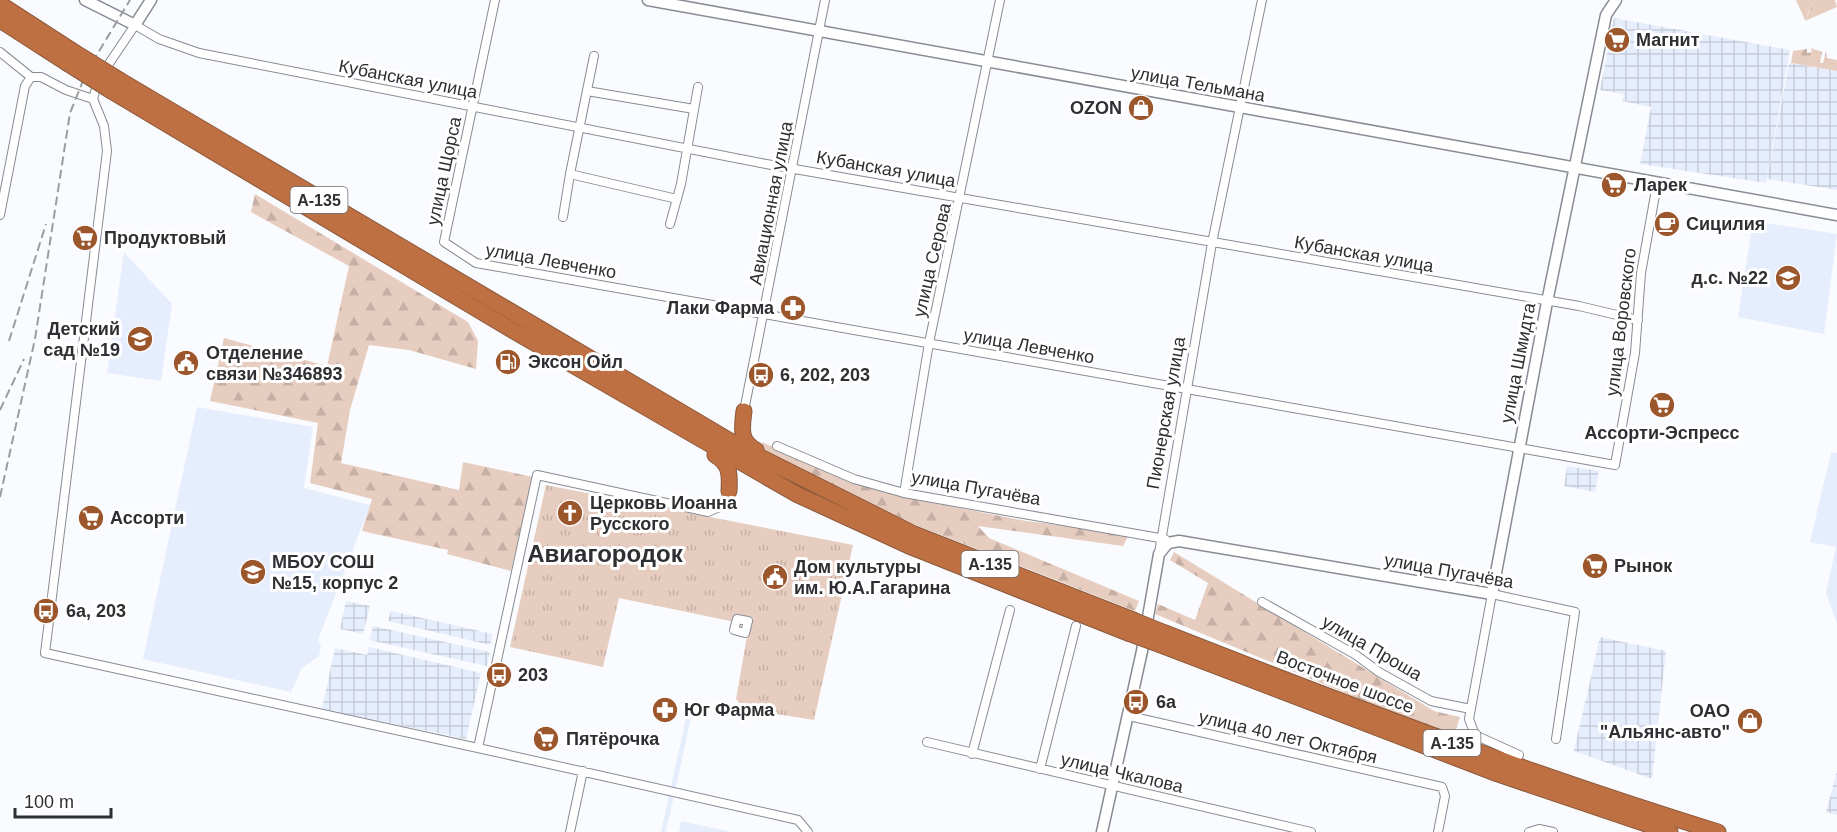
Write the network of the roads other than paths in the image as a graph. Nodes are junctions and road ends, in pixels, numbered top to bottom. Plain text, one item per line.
1 (85, 0) edge
2 (151, 0) edge
3 (495, 0) edge
4 (648, 0) edge
5 (825, 0) edge
6 (1000, 0) edge
7 (1262, 0) edge
8 (1607, 0) edge
9 (1616, 0) edge
10 (0, 4) edge
11 (1606, 15) junction
12 (0, 20) edge
13 (135, 25) junction
14 (818, 33) junction
15 (0, 52) edge
16 (594, 56) dead end
17 (70, 58) junction
18 (987, 63) junction
19 (31, 77) junction
20 (698, 87) dead end
21 (587, 91) junction
22 (93, 99) junction
23 (473, 108) junction
24 (1240, 108) junction
25 (694, 110) junction
26 (579, 129) junction
27 (687, 150) junction
28 (793, 167) junction
29 (1574, 168) junction
30 (570, 174) junction
31 (1658, 184) junction
32 (961, 198) junction
33 (677, 199) junction
34 (0, 215) edge
35 (1837, 215) edge
36 (563, 217) dead end
37 (670, 224) dead end
38 (444, 242) joint
39 (1212, 243) junction
40 (1547, 302) junction
41 (765, 316) junction
42 (1638, 320) junction
43 (929, 343) junction
44 (606, 377) junction
45 (1187, 389) junction
46 (744, 411) junction
47 (680, 412) junction
48 (685, 431) junction
49 (777, 446) dead end
50 (1520, 447) junction
51 (1615, 465) joint
52 (790, 473) junction
53 (729, 490) junction
54 (904, 493) junction
55 (796, 494) junction
56 (1161, 538) junction
57 (911, 540) junction
58 (1176, 540) junction
59 (1159, 554) junction
60 (1492, 594) junction
61 (1262, 602) dead end
62 (1010, 610) dead end
63 (1077, 626) dead end
64 (1163, 639) junction
65 (1471, 709) junction
66 (1129, 716) junction
67 (1556, 739) dead end
68 (927, 742) dead end
69 (478, 748) junction
70 (972, 754) junction
71 (1519, 755) dead end
72 (1040, 769) junction
73 (584, 771) junction
74 (1113, 787) junction
75 (570, 832) edge
76 (808, 832) edge
77 (1102, 832) edge
78 (1311, 832) edge
79 (1438, 832) edge
80 (1529, 832) edge
81 (1553, 832) edge
82 (1671, 832) edge
83 (1718, 832) edge

1 - 13 street
2 - 13 street
3 - 23 street, улица Щорса
4 - 14 street, улица Тельмана
5 - 14 street, Авиационная улица
6 - 18 street, улица Серова
7 - 24 street, Пионерская улица
8 - 11 street, улица Шмидта
9 - 11 street, улица Шмидта
10 - 17 highway, А-135
11 - 29 street, улица Шмидта
12 - 17 highway, А-135
13 - 22 street
13 - 23 street, Кубанская улица
14 - 18 street, улица Тельмана
14 - 28 street, Авиационная улица
15 - 19 street
16 - 21 street
17 - 44 highway, А-135, bridge
18 - 24 street, улица Тельмана
18 - 32 street, улица Серова
19 - 22 street
19 - 34 street
20 - 25 street
21 - 25 street
21 - 26 street
22 - 69 street
23 - 26 street, Кубанская улица
23 - 38 street, улица Щорса
24 - 29 street, улица Тельмана
24 - 39 street, Пионерская улица
25 - 27 street
26 - 27 street, Кубанская улица
26 - 30 street
27 - 28 street, Кубанская улица
27 - 33 street
28 - 32 street, Кубанская улица
28 - 41 street, Авиационная улица
29 - 31 street, улица Тельмана
29 - 40 street, улица Шмидта
30 - 33 street
30 - 36 street
31 - 35 street, улица Тельмана
31 - 42 street, улица Воровского
32 - 39 street, Кубанская улица
32 - 43 street, улица Серова
33 - 37 street
38 - 41 street, улица Левченко
39 - 40 street, Кубанская улица
39 - 45 street, Пионерская улица
40 - 42 street, Кубанская улица
40 - 50 street, улица Шмидта
41 - 43 street, улица Левченко
41 - 46 street, Авиационная улица
42 - 51 street, улица Воровского
43 - 45 street, улица Левченко
43 - 54 street, улица Серова
44 - 47 highway, А-135
44 - 48 highway, А-135
45 - 50 street, улица Левченко
45 - 56 street, Пионерская улица
46 - 47 highway
46 - 52 highway
47 - 52 highway, А-135
48 - 53 highway
48 - 55 highway, А-135
49 - 54 street, улица Пугачёва
50 - 51 street, улица Левченко
50 - 60 street, улица Шмидта
52 - 57 highway, А-135
53 - 55 highway
53 - 69 street
54 - 56 street, улица Пугачёва
55 - 57 highway, А-135
56 - 58 street, улица Пугачёва
56 - 59 street, Пионерская улица
57 - 64 highway, А-135, bridge
58 - 59 street
58 - 60 street, улица Пугачёва
59 - 66 street, Пионерская улица
60 - 65 street, улица Шмидта
60 - 67 street, улица Пугачёва
61 - 65 street, улица Проша
62 - 70 street
63 - 72 street
64 - 82 highway, Восточное шоссе / А-135
64 - 83 highway, Восточное шоссе / А-135
65 - 71 street, улица Шмидта
66 - 74 street, Пионерская улица
66 - 79 street, улица 40 лет Октября
68 - 70 street, улица Чкалова
69 - 73 street
70 - 72 street, улица Чкалова
72 - 74 street, улица Чкалова
73 - 75 street
73 - 76 street
74 - 77 street, Пионерская улица
74 - 78 street, улица Чкалова
80 - 81 street

